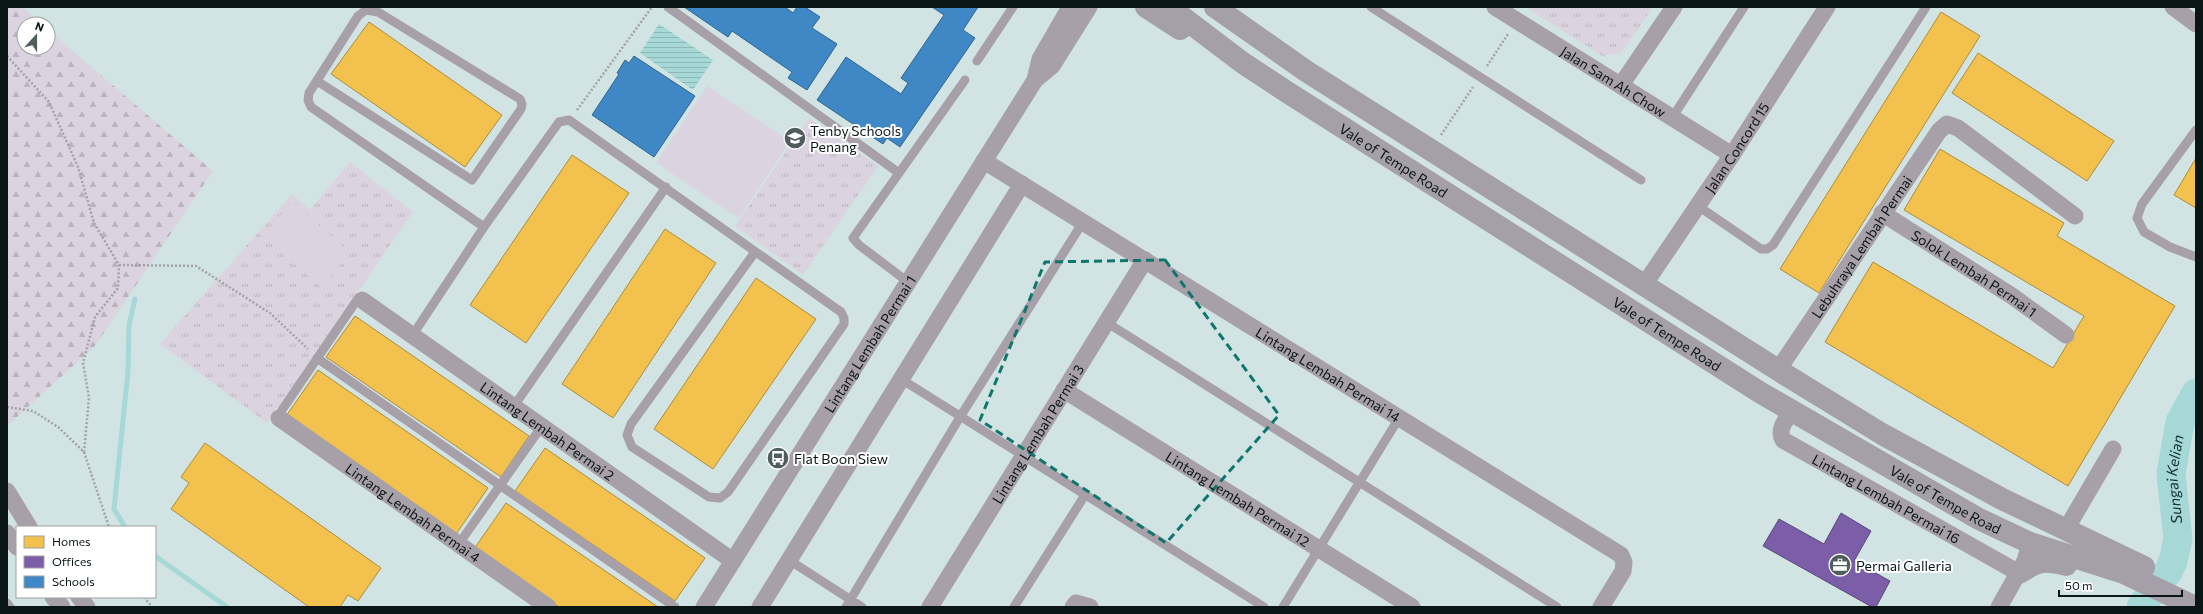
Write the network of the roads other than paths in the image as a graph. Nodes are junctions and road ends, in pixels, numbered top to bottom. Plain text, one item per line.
1 (668, 7) edge
2 (1013, 7) edge
3 (1070, 7) edge
4 (1089, 7) edge
5 (1146, 7) edge
6 (1169, 7) edge
7 (1215, 7) edge
8 (1371, 7) edge
9 (1495, 7) edge
10 (1674, 7) edge
11 (1744, 7) edge
12 (1827, 7) edge
13 (1926, 7) edge
14 (2174, 7) edge
15 (2196, 24) edge
16 (977, 61) dead end
17 (1243, 62) junction
18 (965, 80) dead end
19 (1035, 80) junction
20 (317, 81) junction
21 (1621, 85) junction
22 (1672, 118) junction
23 (2196, 130) edge
24 (1732, 155) junction
25 (984, 161) junction
26 (899, 173) junction
27 (1641, 180) dead end
28 (1022, 184) junction
29 (666, 187) junction
30 (1698, 206) junction
31 (1882, 213) junction
32 (2075, 216) dead end
33 (1083, 222) junction
34 (484, 227) junction
35 (755, 252) junction
36 (2196, 257) edge
37 (1145, 260) junction
38 (908, 282) junction
39 (1644, 286) junction
40 (362, 300) joint
41 (1106, 322) junction
42 (2066, 335) dead end
43 (412, 336) junction
44 (317, 358) junction
45 (1778, 370) junction
46 (901, 379) junction
47 (1064, 390) junction
48 (514, 406) junction
49 (1792, 411) junction
50 (960, 417) junction
51 (279, 418) joint
52 (1399, 418) junction
53 (542, 426) junction
54 (1882, 434) junction
55 (2113, 449) dead end
56 (1024, 456) junction
57 (1360, 482) junction
58 (499, 486) junction
59 (7, 491) edge
60 (1085, 494) junction
61 (28, 526) edge
62 (2065, 531) junction
63 (7, 533) edge
64 (2030, 543) junction
65 (458, 545) junction
66 (16, 546) edge
67 (1319, 550) junction
68 (789, 560) junction
69 (733, 561) junction
70 (2097, 565) junction
71 (2126, 566) junction
72 (2019, 573) junction
73 (2196, 592) edge
74 (54, 598) edge
75 (80, 598) edge
76 (7, 603) edge
77 (849, 603) edge
78 (10, 607) edge
79 (62, 607) edge
80 (87, 607) edge
81 (548, 607) edge
82 (675, 607) edge
83 (704, 607) edge
84 (760, 607) edge
85 (862, 607) edge
86 (930, 607) edge
87 (1014, 607) edge
88 (1264, 607) edge
89 (1283, 607) edge
90 (1412, 607) edge
91 (1557, 607) edge
92 (1601, 607) edge
93 (2000, 607) edge
94 (2195, 607) edge

1 - 26 lane
2 - 16 lane
3 - 19 street, Lintang Lembah Permai 1
4 - 19 street, Lintang Lembah Permai 1
5 - 17 main road
6 - 17 main road, Vale of Tempe Road
7 - 39 main road, Vale of Tempe Road
8 - 27 lane
9 - 21 street, Jalan Sam Ah Chow
10 - 21 street
11 - 22 lane
12 - 24 street, Jalan Concord 15
13 - 30 lane
14 - 15 street
17 - 49 main road, Vale of Tempe Road
18 - 26 lane
19 - 25 street, Lintang Lembah Permai 1
20 - 20 lane
20 - 34 lane
21 - 22 street, Jalan Sam Ah Chow
22 - 24 street, Jalan Sam Ah Chow
23 - 36 lane
24 - 30 street, Jalan Concord 15
25 - 28 street, Lintang Lembah Permai 14
25 - 38 street, Lintang Lembah Permai 1
26 - 38 lane
28 - 33 street, Lintang Lembah Permai 14
28 - 46 street
29 - 34 lane
29 - 35 lane
29 - 48 lane
30 - 39 street, Jalan Concord 15
31 - 32 street, Lebuhraya Lembah Permai
31 - 42 street, Solok Lembah Permai 1
31 - 45 street, Lebuhraya Lembah Permai
33 - 37 street, Lintang Lembah Permai 14
33 - 50 lane
34 - 43 lane
35 - 35 lane
37 - 41 street, Lintang Lembah Permai 3
37 - 52 street, Lintang Lembah Permai 14
38 - 69 street, Lintang Lembah Permai 1
39 - 45 main road, Vale of Tempe Road
40 - 43 street, Lintang Lembah Permai 2
40 - 44 lane
41 - 47 street, Lintang Lembah Permai 3
41 - 57 lane
43 - 48 street, Lintang Lembah Permai 2
44 - 51 lane
44 - 58 lane
45 - 54 main road, Vale of Tempe Road
46 - 50 lane
46 - 68 street
47 - 56 street, Lintang Lembah Permai 3
47 - 67 street, Lintang Lembah Permai 12
48 - 53 street, Lintang Lembah Permai 2
49 - 64 main road, Vale of Tempe Road
49 - 72 street, Lintang Lembah Permai 16
50 - 56 lane
50 - 77 lane
51 - 65 street, Lintang Lembah Permai 4
52 - 57 lane
52 - 92 street, Lintang Lembah Permai 14
53 - 58 lane
53 - 69 street, Lintang Lembah Permai 2
54 - 62 main road, Vale of Tempe Road
54 - 64 main road
55 - 62 street
56 - 60 lane
56 - 86 street, Lintang Lembah Permai 3
57 - 67 lane
57 - 91 lane
58 - 65 lane
58 - 82 lane
59 - 61 street
60 - 87 lane
60 - 88 lane
62 - 71 main road, Vale of Tempe Road
63 - 66 street
64 - 70 main road, Vale of Tempe Road
64 - 72 street
65 - 81 street, Lintang Lembah Permai 4
67 - 89 lane
67 - 90 street, Lintang Lembah Permai 12
68 - 77 lane
68 - 84 street
69 - 83 street, Lintang Lembah Permai 1
70 - 71 main road, Vale of Tempe Road
70 - 72 main road
71 - 73 main road, Vale of Tempe Road
71 - 94 main road, Vale of Tempe Road
72 - 93 street
74 - 79 street
75 - 80 street
76 - 78 lane
77 - 85 lane

